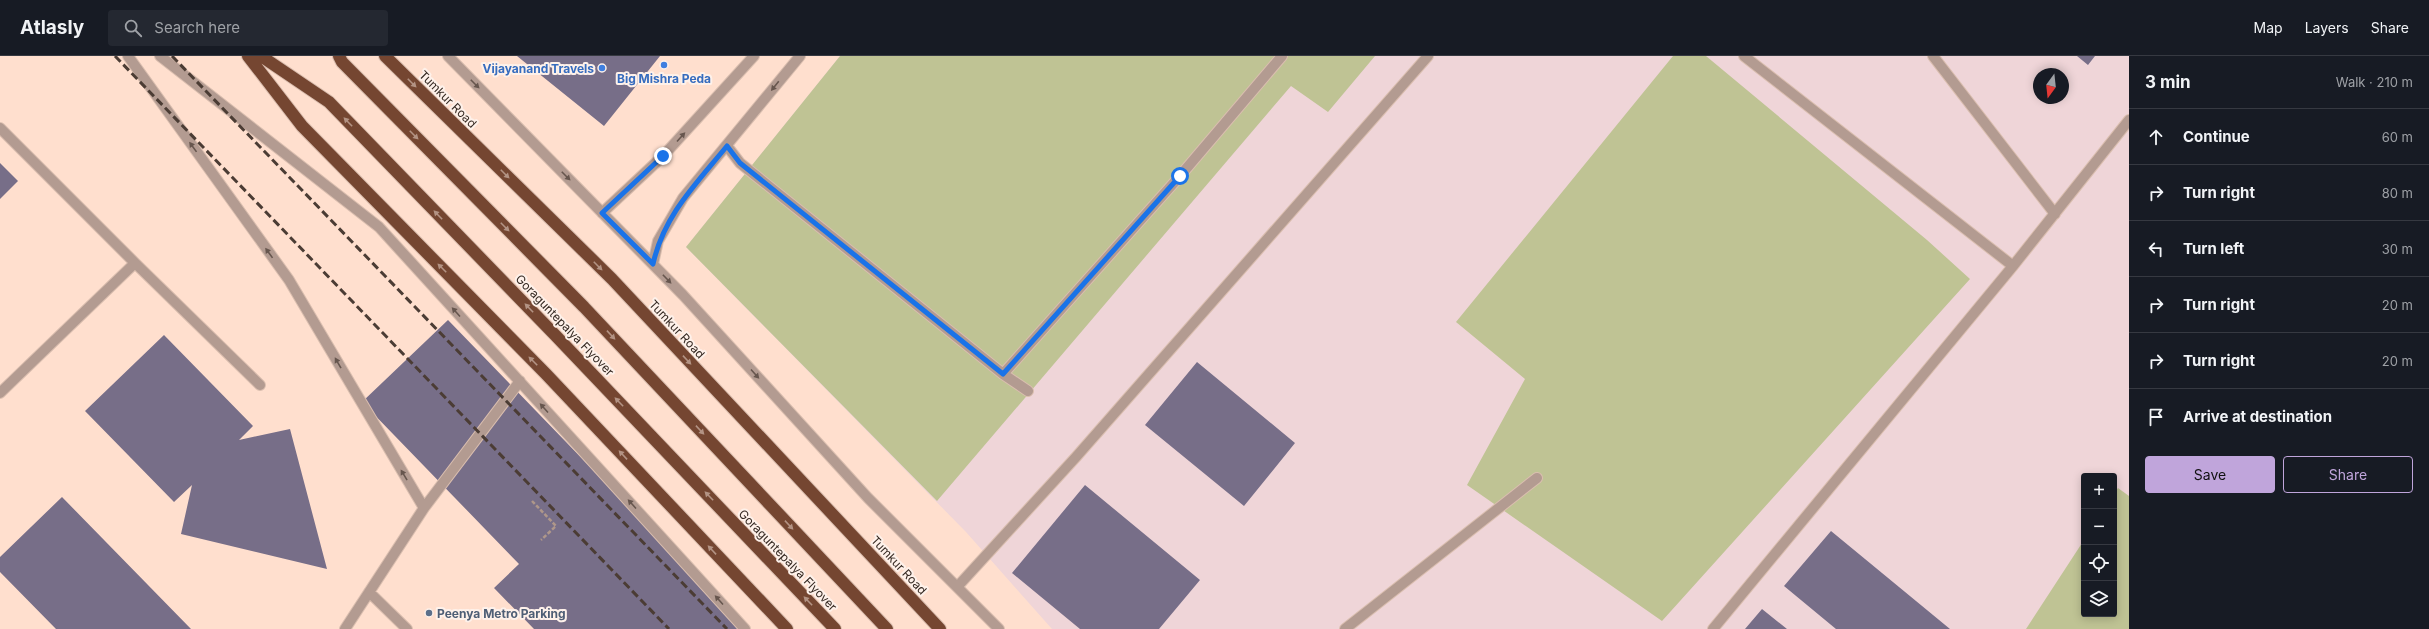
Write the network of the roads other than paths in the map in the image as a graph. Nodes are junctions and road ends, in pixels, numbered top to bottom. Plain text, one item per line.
1 (128, 56) edge
2 (160, 56) edge
3 (248, 56) edge
4 (261, 56) edge
5 (339, 56) edge
6 (385, 56) edge
7 (448, 56) edge
8 (754, 56) edge
9 (800, 56) edge
10 (1282, 56) edge
11 (1428, 56) edge
12 (1744, 56) edge
13 (1933, 56) edge
14 (2129, 120) edge
15 (0, 128) edge
16 (727, 146) junction
17 (602, 213) junction
18 (2055, 214) junction
19 (135, 263) junction
20 (653, 264) junction
21 (2013, 266) junction
22 (1003, 374) junction
23 (520, 381) junction
24 (260, 385) dead end
25 (1028, 391) dead end
26 (0, 393) edge
27 (1537, 478) dead end
28 (424, 508) junction
29 (958, 586) junction
30 (369, 592) junction
31 (345, 629) edge
32 (407, 629) edge
33 (745, 629) edge
34 (787, 629) edge
35 (835, 629) edge
36 (887, 629) edge
37 (940, 629) edge
38 (999, 629) edge
39 (1345, 629) edge
40 (1713, 629) edge

28 -> 1 street
23 -> 2 street
34 -> 3 highway
35 -> 4 highway, Goraguntepalya Flyover
5 -> 36 highway, Goraguntepalya Flyover
6 -> 37 highway, Tumkur Road
7 -> 17 street
17 -> 8 street
9 -> 16 street
10 - 22 street
11 - 29 street
12 - 21 street
13 - 18 street
14 - 18 street
15 - 19 street
16 - 20 street
16 - 22 street
17 - 20 street
18 - 21 street
19 - 24 street
19 - 26 street
20 -> 29 street
21 - 40 street
22 - 25 street
23 - 28 street
33 -> 23 street
27 - 39 street
28 - 30 street
29 - 38 street
30 - 31 street
30 - 32 street

